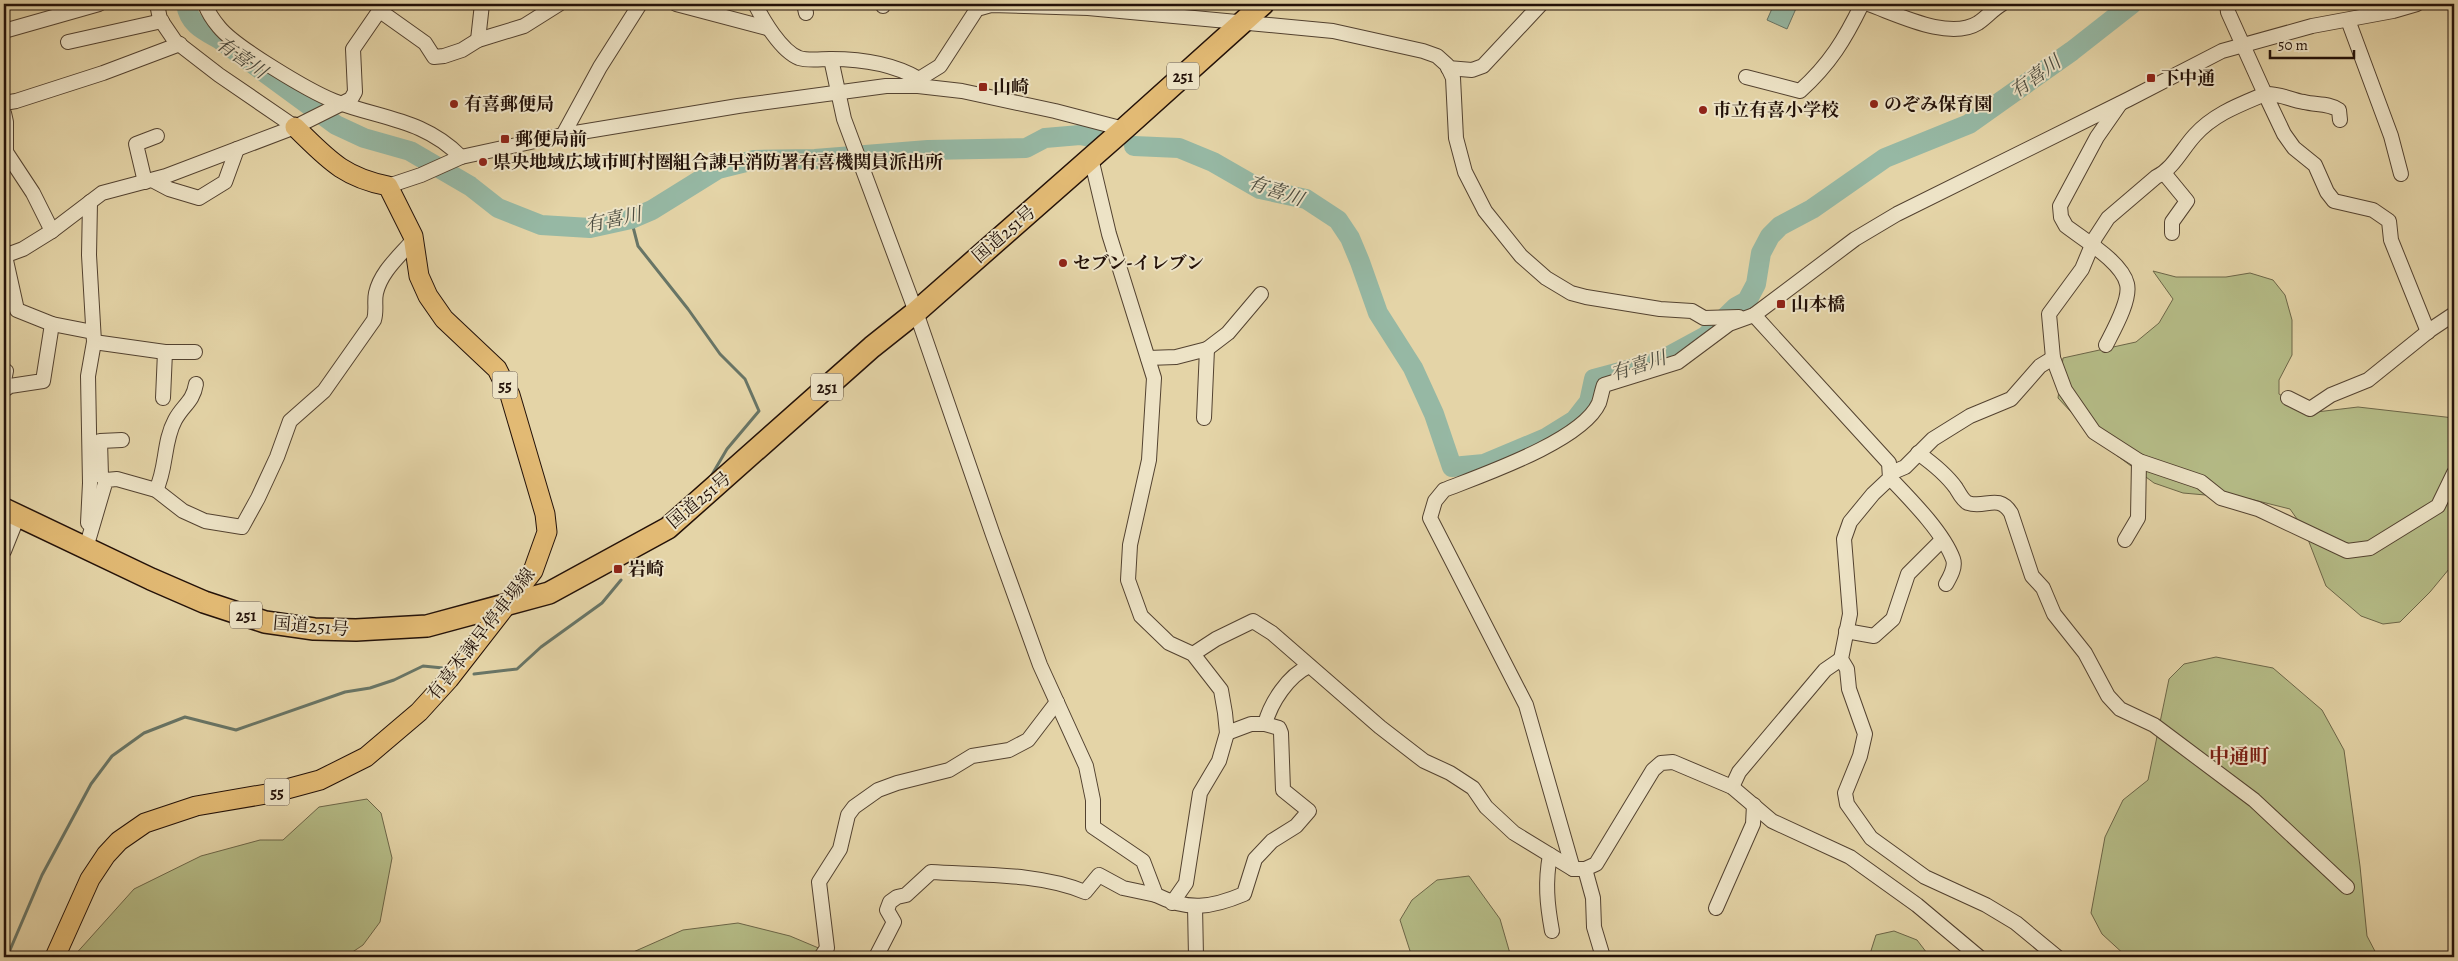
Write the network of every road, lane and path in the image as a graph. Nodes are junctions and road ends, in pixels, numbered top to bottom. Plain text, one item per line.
1 (99, 4) edge
2 (157, 4) edge
3 (205, 4) edge
4 (482, 4) edge
5 (559, 4) edge
6 (640, 4) edge
7 (676, 4) edge
8 (755, 4) edge
9 (1263, 4) edge
10 (1541, 4) edge
11 (1862, 4) edge
12 (1868, 4) edge
13 (2002, 4) edge
14 (2227, 4) edge
15 (2417, 4) edge
16 (382, 6) edge
17 (1120, 7) edge
18 (2348, 20) junction
19 (162, 21) junction
20 (1242, 22) junction
21 (768, 28) junction
22 (4, 31) edge
23 (478, 40) junction
24 (68, 42) dead end
25 (180, 44) junction
26 (2242, 44) junction
27 (831, 59) junction
28 (1448, 68) junction
29 (1746, 77) dead end
30 (919, 82) junction
31 (837, 93) junction
32 (2265, 94) junction
33 (4, 103) edge
34 (2120, 104) junction
35 (341, 106) junction
36 (4, 113) edge
37 (2340, 120) dead end
38 (295, 128) junction
39 (1124, 129) junction
40 (563, 135) junction
41 (157, 136) dead end
42 (237, 149) junction
43 (1091, 158) junction
44 (455, 160) junction
45 (2164, 173) junction
46 (2401, 174) dead end
47 (149, 181) junction
48 (388, 186) junction
49 (90, 202) junction
50 (52, 232) junction
51 (2172, 233) dead end
52 (414, 239) junction
53 (2092, 246) junction
54 (4, 256) edge
55 (1261, 294) dead end
56 (916, 312) junction
57 (1754, 314) junction
58 (2454, 314) edge
59 (52, 324) junction
60 (2428, 332) junction
61 (93, 337) junction
62 (2106, 345) dead end
63 (1207, 349) junction
64 (165, 352) junction
65 (195, 352) dead end
66 (1148, 358) junction
67 (2053, 358) junction
68 (196, 384) dead end
69 (4, 390) edge
70 (163, 398) dead end
71 (2288, 398) dead end
72 (1204, 418) dead end
73 (122, 440) dead end
74 (1918, 454) junction
75 (2139, 461) junction
76 (2454, 473) edge
77 (1890, 475) junction
78 (106, 480) junction
79 (156, 490) junction
80 (11, 512) edge
81 (88, 539) junction
82 (1942, 540) junction
83 (2125, 540) dead end
84 (4, 551) edge
85 (1946, 584) dead end
86 (506, 606) junction
87 (1846, 631) junction
88 (1193, 654) junction
89 (1841, 659) junction
90 (1309, 666) junction
91 (1057, 702) junction
92 (1265, 724) junction
93 (1227, 733) junction
94 (1732, 787) junction
95 (1754, 805) junction
96 (1550, 855) junction
97 (1579, 869) junction
98 (2347, 887) dead end
99 (1156, 895) junction
100 (1172, 903) junction
101 (1195, 906) junction
102 (1716, 908) dead end
103 (1552, 931) dead end
104 (55, 957) edge
105 (821, 957) edge
106 (876, 957) edge
107 (1196, 957) edge
108 (1603, 957) edge
109 (1980, 957) edge
110 (2057, 957) edge

1 - 22 street
2 - 19 street
3 - 35 street
4 - 23 street
5 - 23 street
6 - 40 street
7 - 21 street
8 - 21 street
9 - 20 highway, 国道251号 / 251
10 - 28 street
11 - 29 street
12 - 13 street
14 - 26 street
15 - 18 street
16 - 23 street
16 - 35 street
17 - 20 street
17 - 30 street
18 - 26 street
18 - 46 street
19 - 24 street
19 - 25 street
20 - 28 street
20 - 39 highway, 国道251号 / 251
21 - 27 street
25 - 33 street
25 - 38 street
26 - 32 street
26 - 34 street
27 - 30 street
27 - 31 street
28 - 57 street
30 - 31 street
30 - 39 street
31 - 40 street
31 - 56 street
32 - 37 street
32 - 45 street
32 - 60 street
34 - 53 street
34 - 57 street
35 - 38 street
35 - 44 street
36 - 50 street
38 - 42 street
38 - 48 main road
39 - 43 highway, 国道251号 / 251
40 - 44 street
41 - 47 street
42 - 47 street
42 - 47 street
43 - 56 highway, 国道251号 / 251
43 - 66 street
44 - 48 street
45 - 51 street
45 - 53 street
47 - 49 street
48 - 52 main road, 有喜本諫早停車場線 / 55
49 - 50 street
49 - 61 street
50 - 54 street
52 - 79 street
52 - 86 main road, 有喜本諫早停車場線 / 55
53 - 62 street
53 - 67 street
54 - 59 street
55 - 63 street
56 - 86 highway, 国道251号 / 251
56 - 91 street
57 - 77 street
57 - 97 street
58 - 60 street
59 - 61 street
59 - 69 street
60 - 71 street
61 - 64 street
61 - 81 street
63 - 66 street
63 - 72 street
64 - 65 street
64 - 70 street
66 - 88 street
67 - 74 street
67 - 75 street
68 - 79 street
73 - 78 street
74 - 77 street
74 - 98 street
75 - 76 street
75 - 83 street
77 - 82 street
77 - 87 street
78 - 79 street
78 - 81 street
80 - 81 highway, 国道251号 / 251
80 - 84 street
81 - 86 highway, 国道251号 / 251
82 - 85 street
82 - 87 street
86 - 104 main road, 有喜本諫早停車場線 / 55
87 - 89 street
88 - 90 street
88 - 93 street
89 - 94 street
89 - 110 street
90 - 92 street
90 - 96 street
91 - 99 street
91 - 105 street
92 - 93 street
92 - 101 street
93 - 100 street
94 - 95 street
94 - 97 street
95 - 102 street
95 - 109 street
96 - 97 street
96 - 103 street
97 - 108 street
99 - 100 street
99 - 106 street
100 - 101 street
101 - 107 street

